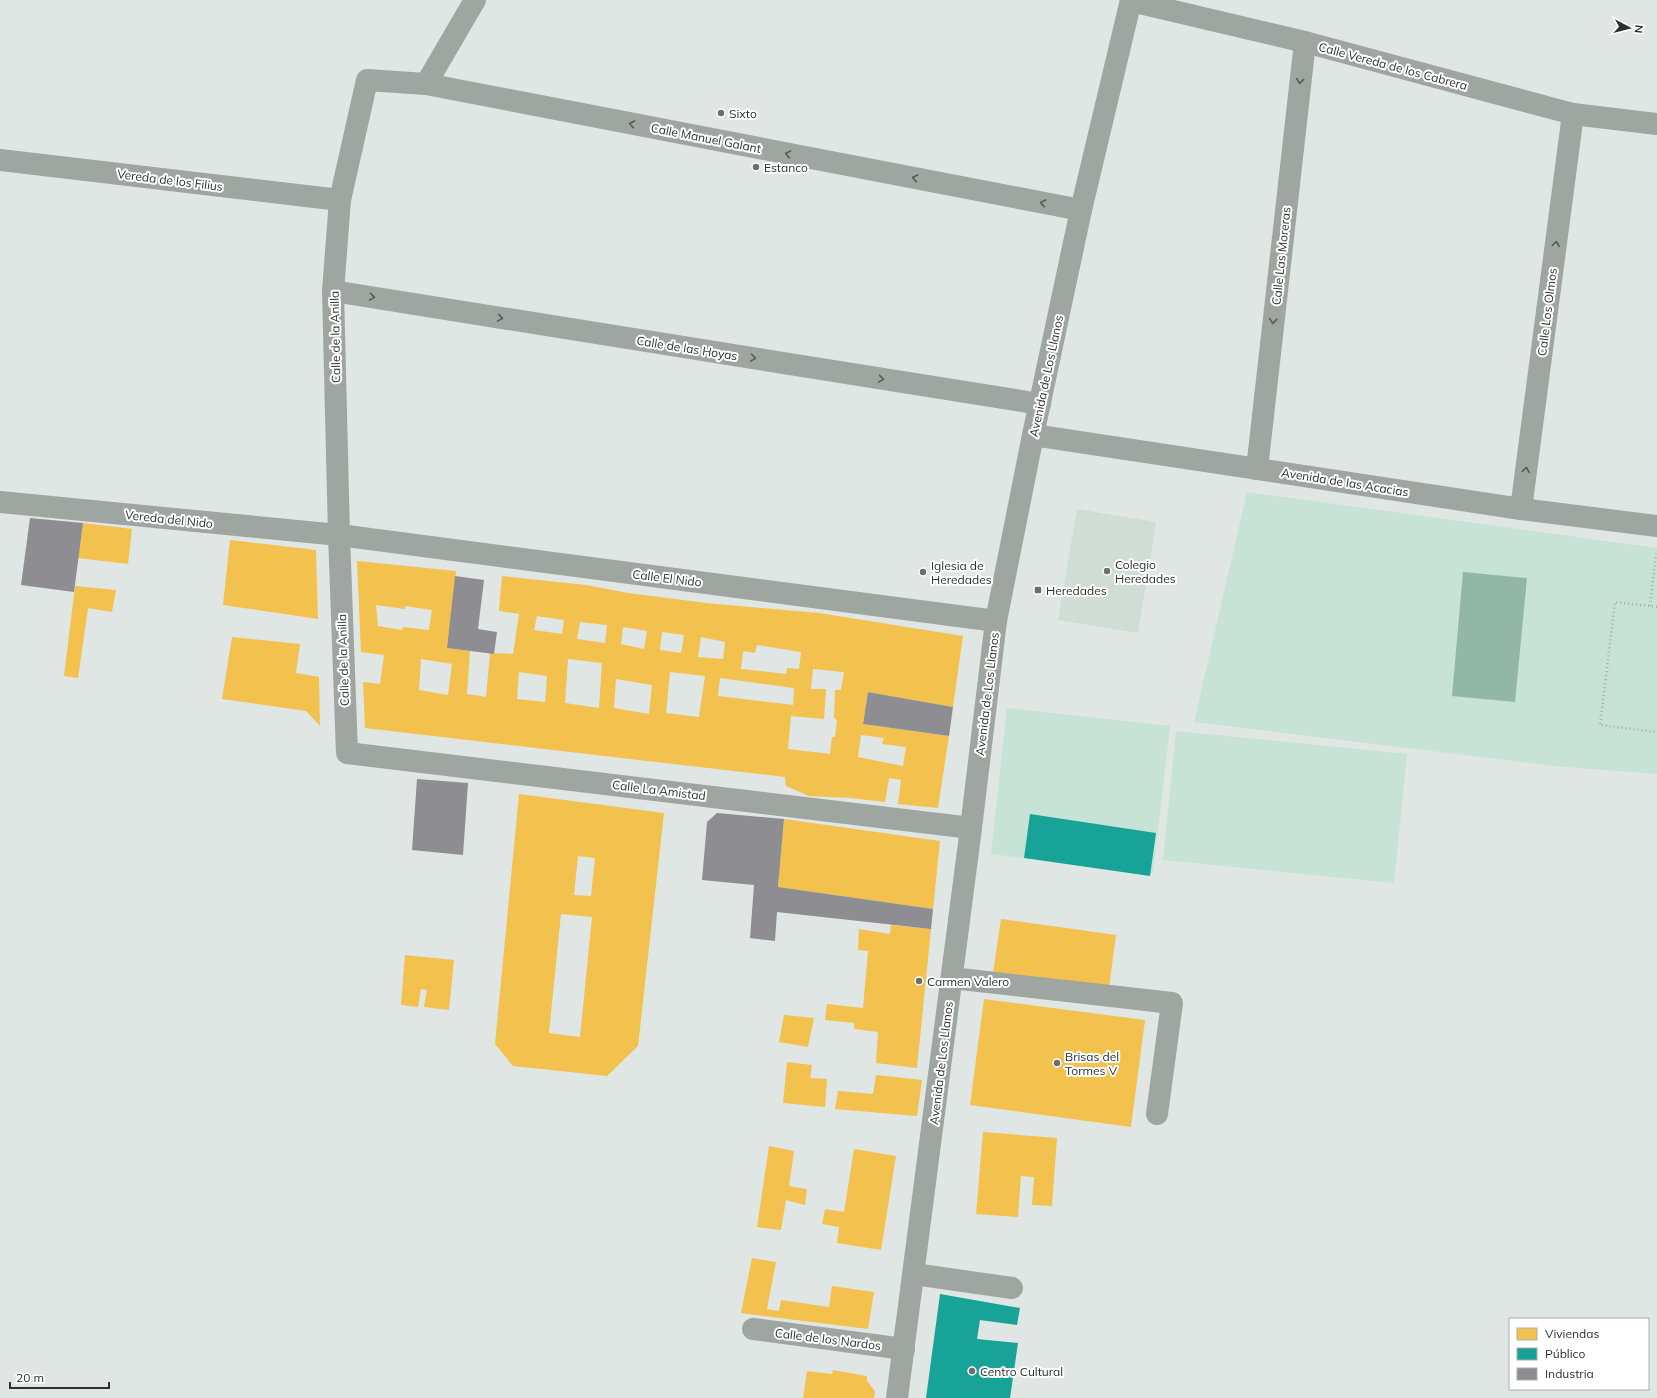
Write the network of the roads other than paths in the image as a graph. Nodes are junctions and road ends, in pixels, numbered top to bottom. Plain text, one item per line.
1 (475, 0) edge
2 (1131, 1) edge
3 (1305, 42) junction
4 (426, 84) junction
5 (1573, 114) junction
6 (1657, 124) edge
7 (0, 160) edge
8 (340, 200) junction
9 (1081, 210) junction
10 (333, 291) junction
11 (1040, 404) junction
12 (1033, 435) junction
13 (1257, 469) junction
14 (0, 502) edge
15 (1521, 509) junction
16 (1657, 526) edge
17 (339, 535) junction
18 (996, 621) junction
19 (347, 753) joint
20 (971, 828) junction
21 (952, 978) junction
22 (1156, 1114) dead end
23 (914, 1274) junction
24 (1012, 1288) dead end
25 (753, 1329) dead end
26 (904, 1349) junction
27 (898, 1398) edge

1 - 4 street
2 - 3 street, Calle Vereda de los Cabrera
2 - 9 street, Avenida de Los Llanos
3 - 5 street, Calle Vereda de los Cabrera
3 -> 13 street, Calle Las Moreras
4 - 8 street, Calle de la Anilla
9 -> 4 street, Calle Manuel Galant
5 - 6 street, Calle Vereda de los Cabrera
15 -> 5 street, Calle Los Olmos
7 - 8 street, Vereda de los Filius
8 - 10 street, Calle de la Anilla
9 - 11 street, Avenida de Los Llanos
10 -> 11 street, Calle de las Hoyas
10 - 17 street, Calle de la Anilla
11 - 12 street, Avenida de Los Llanos
12 - 13 street, Avenida de las Acacias
12 - 18 street, Avenida de Los Llanos
13 - 15 street, Avenida de las Acacias
14 - 17 street, Vereda del Nido
15 - 16 street, Avenida de las Acacias
17 - 18 street, Calle El Nido
17 - 19 street, Calle de la Anilla
18 - 20 street, Avenida de Los Llanos
19 - 20 street, Calle La Amistad
20 - 21 street, Avenida de Los Llanos
21 - 22 street
21 - 23 street, Avenida de Los Llanos
23 - 24 street
23 - 26 street, Avenida de Los Llanos
25 - 26 street, Calle de los Nardos
26 - 27 street, Avenida de Los Llanos

